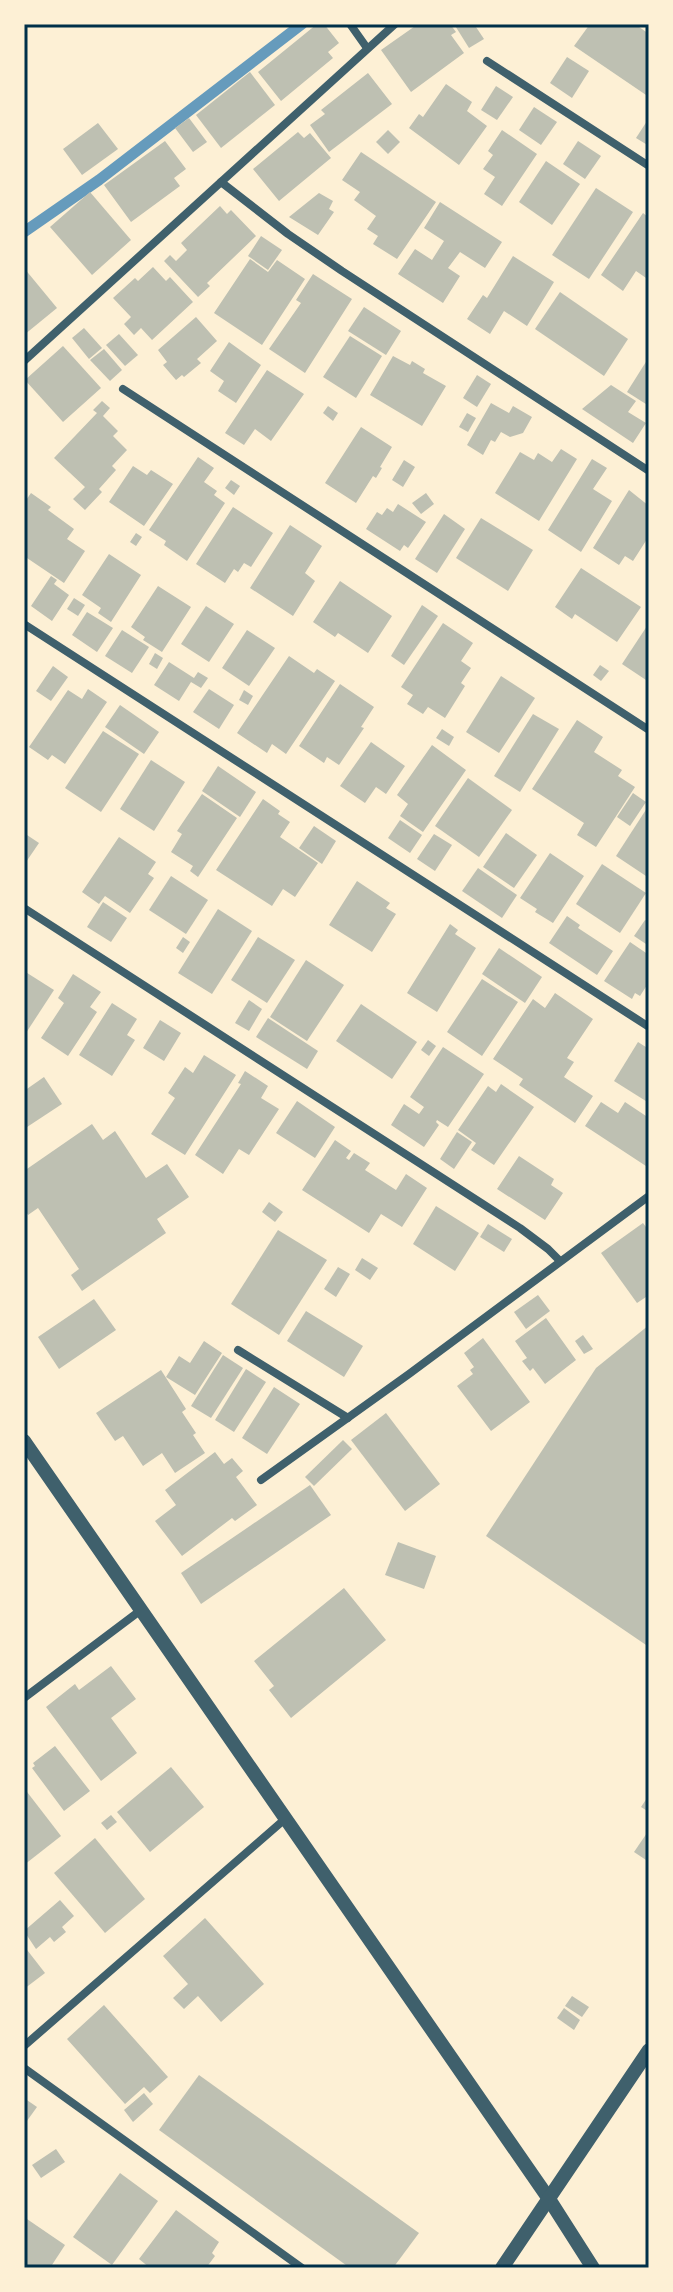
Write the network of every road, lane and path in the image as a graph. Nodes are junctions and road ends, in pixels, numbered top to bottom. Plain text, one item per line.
1 (350, 24) edge
2 (395, 24) edge
3 (367, 48) junction
4 (487, 61) dead end
5 (649, 166) edge
6 (221, 182) junction
7 (24, 361) edge
8 (123, 389) dead end
9 (649, 471) edge
10 (24, 624) edge
11 (649, 730) edge
12 (24, 908) edge
13 (649, 1027) edge
14 (649, 1196) edge
15 (560, 1261) junction
16 (238, 1350) dead end
17 (348, 1418) junction
18 (24, 1441) edge
19 (261, 1480) dead end
20 (141, 1610) junction
21 (24, 1698) edge
22 (285, 1819) junction
23 (24, 2046) edge
24 (649, 2050) edge
25 (24, 2068) edge
26 (549, 2199) junction
27 (302, 2268) edge
28 (502, 2268) edge
29 (593, 2268) edge

1 - 3 street
2 - 3 street
3 - 6 street
4 - 5 street
6 - 7 street
6 - 9 street
8 - 11 street
10 - 13 street
12 - 15 street
14 - 15 street
15 - 17 street
16 - 17 street
17 - 19 street
18 - 20 street
20 - 21 street
20 - 22 street
22 - 23 street
22 - 26 street
24 - 26 street
25 - 27 street
26 - 28 street
26 - 29 street

